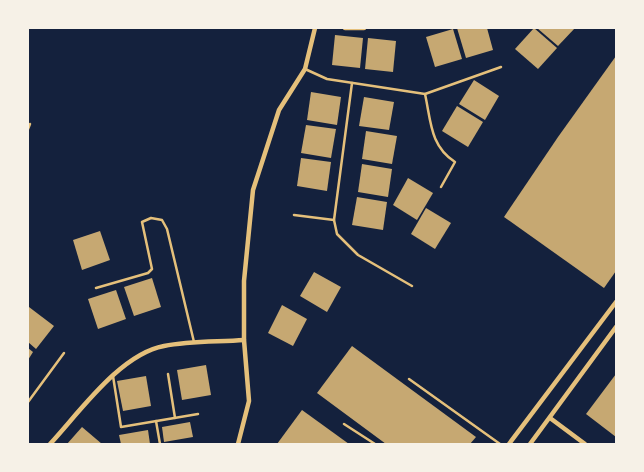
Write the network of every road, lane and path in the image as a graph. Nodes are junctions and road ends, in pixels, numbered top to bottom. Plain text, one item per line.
1 (315, 28) edge
2 (345, 28) edge
3 (364, 28) edge
4 (501, 67) dead end
5 (305, 69) junction
6 (352, 82) junction
7 (425, 94) junction
8 (30, 124) dead end
9 (28, 129) edge
10 (441, 186) dead end
11 (294, 215) dead end
12 (334, 220) junction
13 (412, 286) dead end
14 (96, 288) dead end
15 (616, 302) edge
16 (616, 327) edge
17 (244, 340) junction
18 (194, 344) junction
19 (64, 353) dead end
20 (168, 374) dead end
21 (113, 376) junction
22 (409, 379) dead end
23 (28, 402) edge
24 (198, 414) dead end
25 (175, 418) junction
26 (550, 418) junction
27 (156, 421) junction
28 (344, 424) dead end
29 (50, 444) edge
30 (160, 444) edge
31 (238, 444) edge
32 (375, 444) edge
33 (500, 444) edge
34 (509, 444) edge
35 (530, 444) edge
36 (585, 444) edge

1 - 5 street
2 - 3 street
4 - 7 lane
5 - 6 lane
5 - 17 street
6 - 7 lane
6 - 12 lane
7 - 10 lane
8 - 9 lane
11 - 12 lane
12 - 13 lane
14 - 18 lane
15 - 34 street
16 - 26 street
17 - 18 street
17 - 31 street
18 - 21 street
19 - 23 lane
20 - 25 lane
21 - 27 lane
21 - 29 street
22 - 33 lane
24 - 25 lane
25 - 27 lane
26 - 35 street
26 - 36 street
27 - 30 lane
28 - 32 lane

